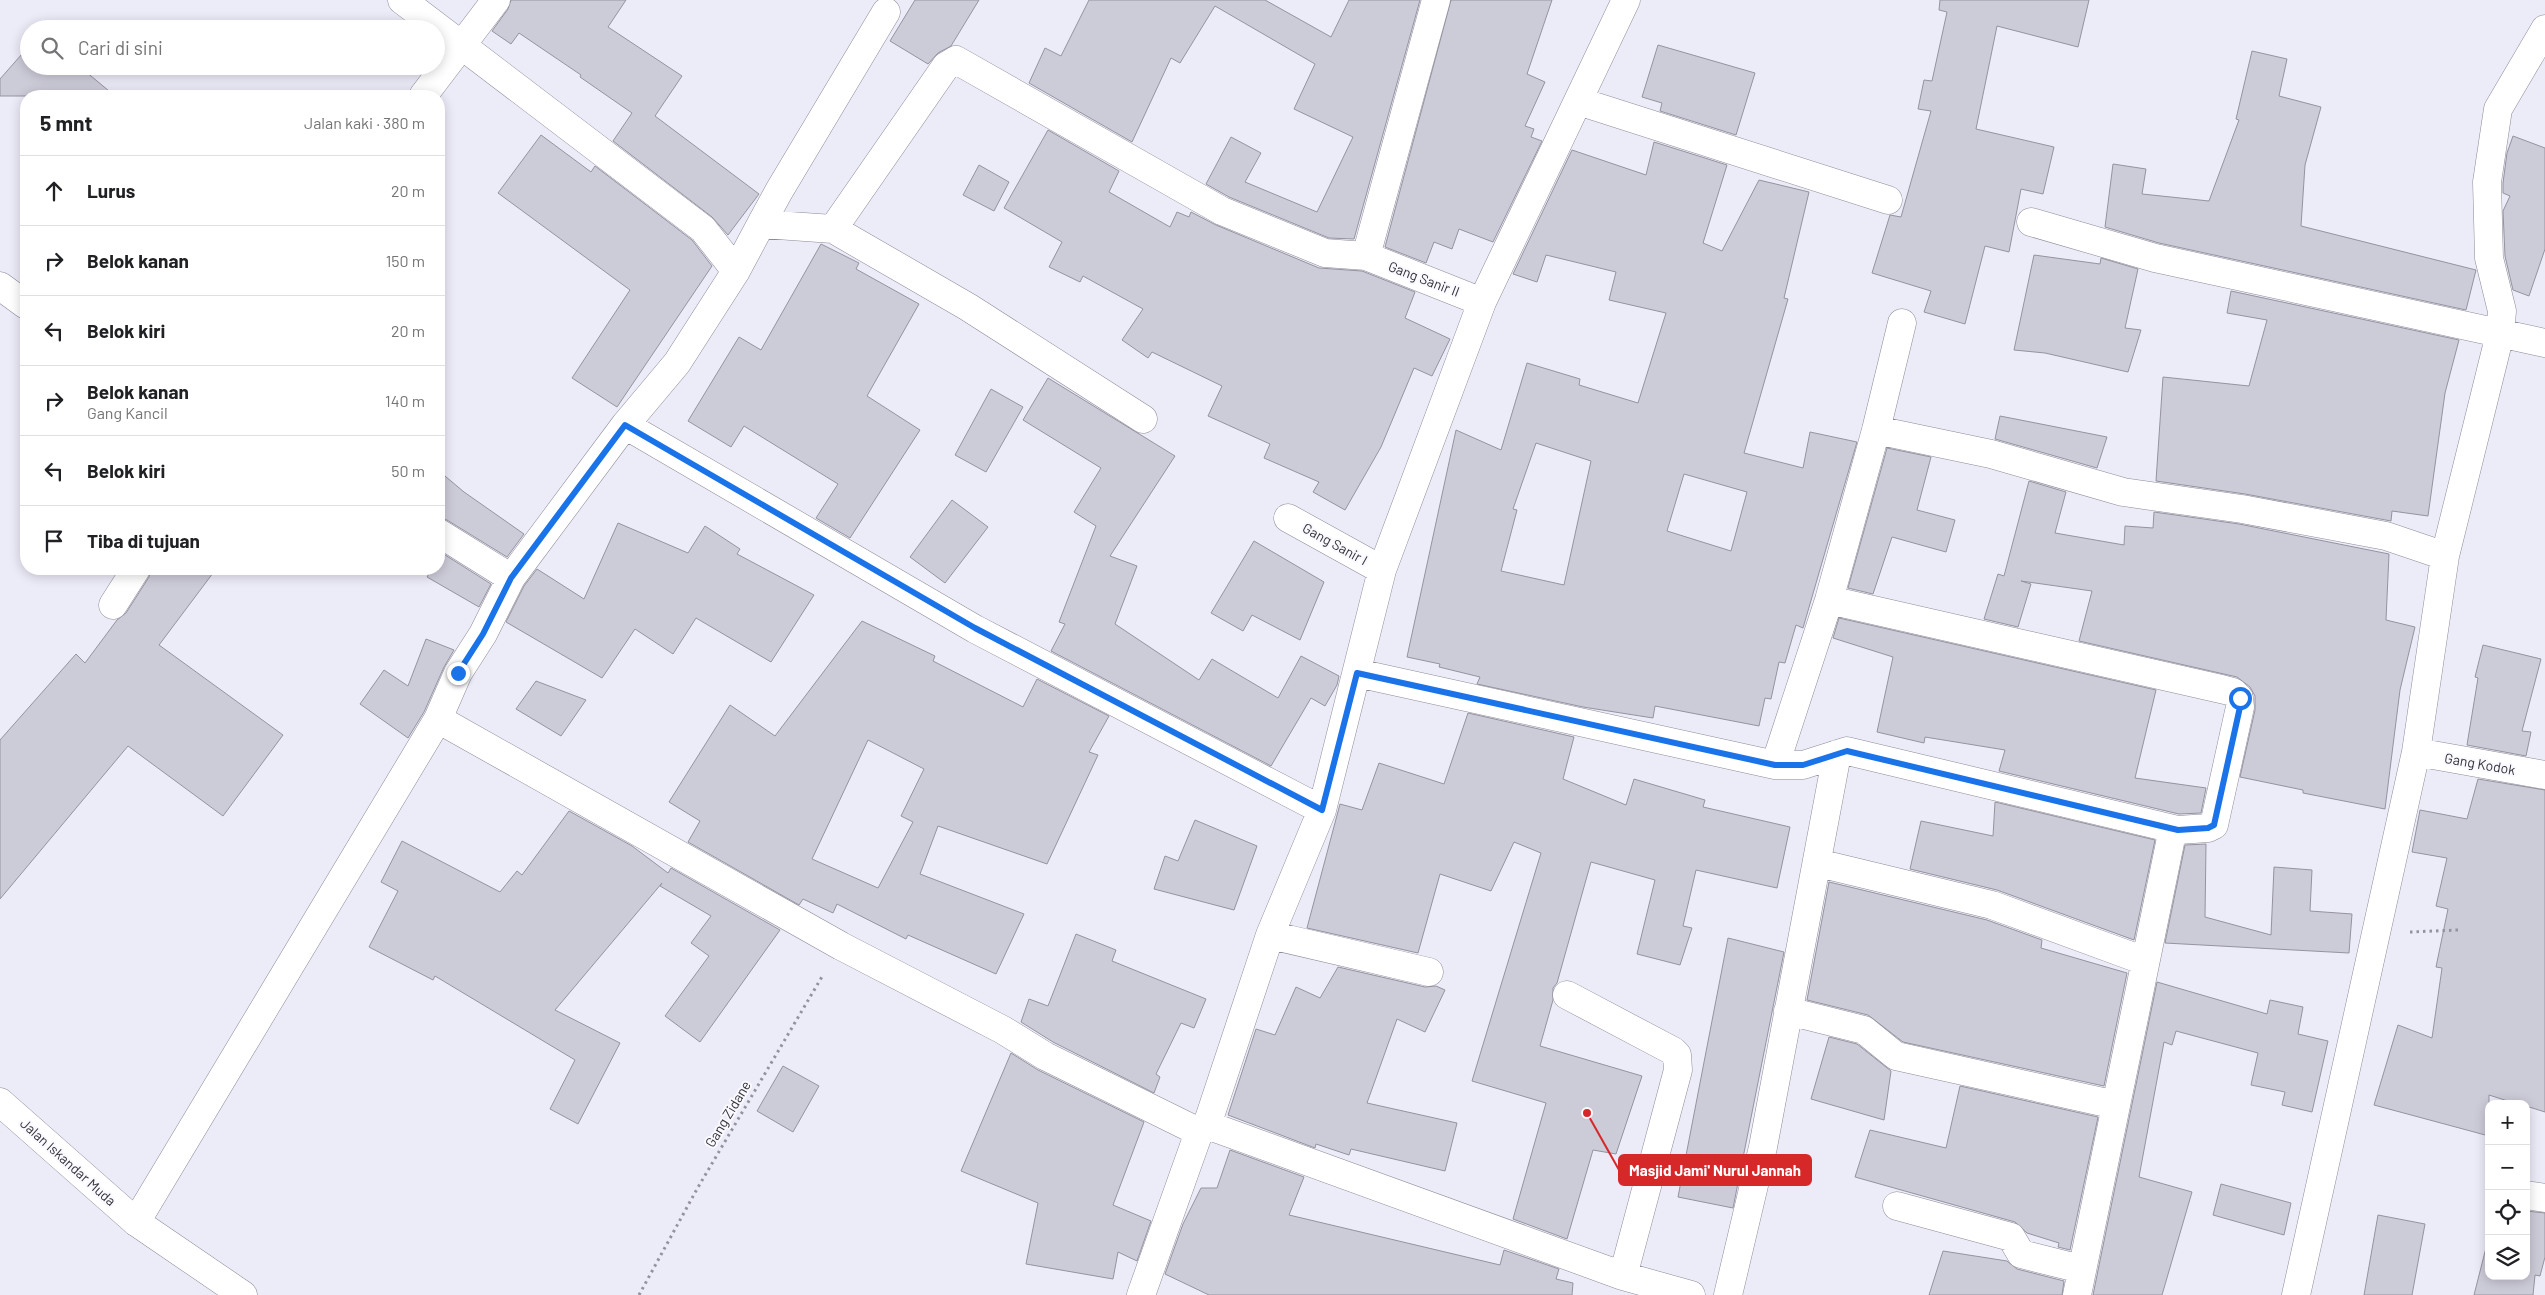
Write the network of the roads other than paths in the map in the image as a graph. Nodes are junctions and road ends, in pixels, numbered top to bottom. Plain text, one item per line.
1 (402, 0) edge
2 (496, 0) edge
3 (1436, 0) edge
4 (1626, 0) edge
5 (886, 12) dead end
6 (428, 20) edge
7 (2545, 29) edge
8 (445, 34) edge
9 (462, 47) junction
10 (445, 68) edge
11 (440, 75) edge
12 (428, 90) edge
13 (1578, 101) junction
14 (1888, 200) dead end
15 (2031, 222) dead end
16 (761, 224) junction
17 (833, 229) junction
18 (1366, 256) junction
19 (736, 270) junction
20 (0, 286) edge
21 (20, 301) edge
22 (1482, 302) junction
23 (1902, 323) dead end
24 (2500, 334) junction
25 (2545, 342) edge
26 (1143, 419) dead end
27 (625, 425) junction
28 (1876, 430) junction
29 (1288, 518) dead end
30 (445, 536) edge
31 (2445, 556) junction
32 (1382, 570) junction
33 (132, 575) edge
34 (511, 578) junction
35 (1829, 600) junction
36 (113, 605) dead end
37 (1357, 673) junction
38 (438, 720) junction
39 (2416, 752) junction
40 (1837, 754) junction
41 (1775, 765) junction
42 (2545, 775) edge
43 (1322, 810) junction
44 (2178, 830) junction
45 (1818, 863) junction
46 (1270, 935) junction
47 (2145, 961) junction
48 (1429, 972) dead end
49 (1567, 995) dead end
50 (1788, 1011) junction
51 (0, 1102) edge
52 (2116, 1104) junction
53 (1203, 1128) junction
54 (2530, 1196) edge
55 (2545, 1198) edge
56 (1897, 1206) dead end
57 (136, 1222) junction
58 (1623, 1276) junction
59 (2079, 1282) edge
60 (243, 1295) edge
61 (1141, 1295) edge
62 (1691, 1295) edge
63 (1728, 1295) edge
64 (2296, 1295) edge

1 - 6 street
2 - 9 street
3 - 18 street
4 - 13 street
5 - 16 street
7 - 24 street
8 - 9 street
9 - 10 street
9 - 19 street
11 - 12 street
13 - 14 street
13 - 22 street
15 - 24 street
16 - 17 street
16 - 19 street
17 - 18 street, Gang Sanir II
17 - 26 street
18 - 22 street, Gang Sanir II
19 - 27 street
20 - 21 street
22 - 32 street
23 - 28 street
24 - 25 street
24 - 31 street
27 - 34 street
27 - 43 street
28 - 31 street
28 - 35 street
29 - 32 street, Gang Sanir I
30 - 34 street
31 - 39 street
32 - 37 street
33 - 36 street
34 - 38 street
35 - 41 street
35 - 44 street
37 - 41 street
37 - 43 street
38 - 53 street
38 - 57 street
39 - 42 street, Gang Kodok
39 - 64 street
40 - 41 street
40 - 44 street
40 - 45 street
43 - 46 street
44 - 47 street
45 - 47 street
45 - 50 street
46 - 48 street
46 - 53 street
47 - 52 street
49 - 58 street
50 - 52 street
50 - 63 street
51 - 57 street, Jalan Iskandar Muda
52 - 59 street
53 - 58 street
53 - 61 street
54 - 55 street
56 - 59 street
57 - 60 street, Jalan Iskandar Muda
58 - 62 street

